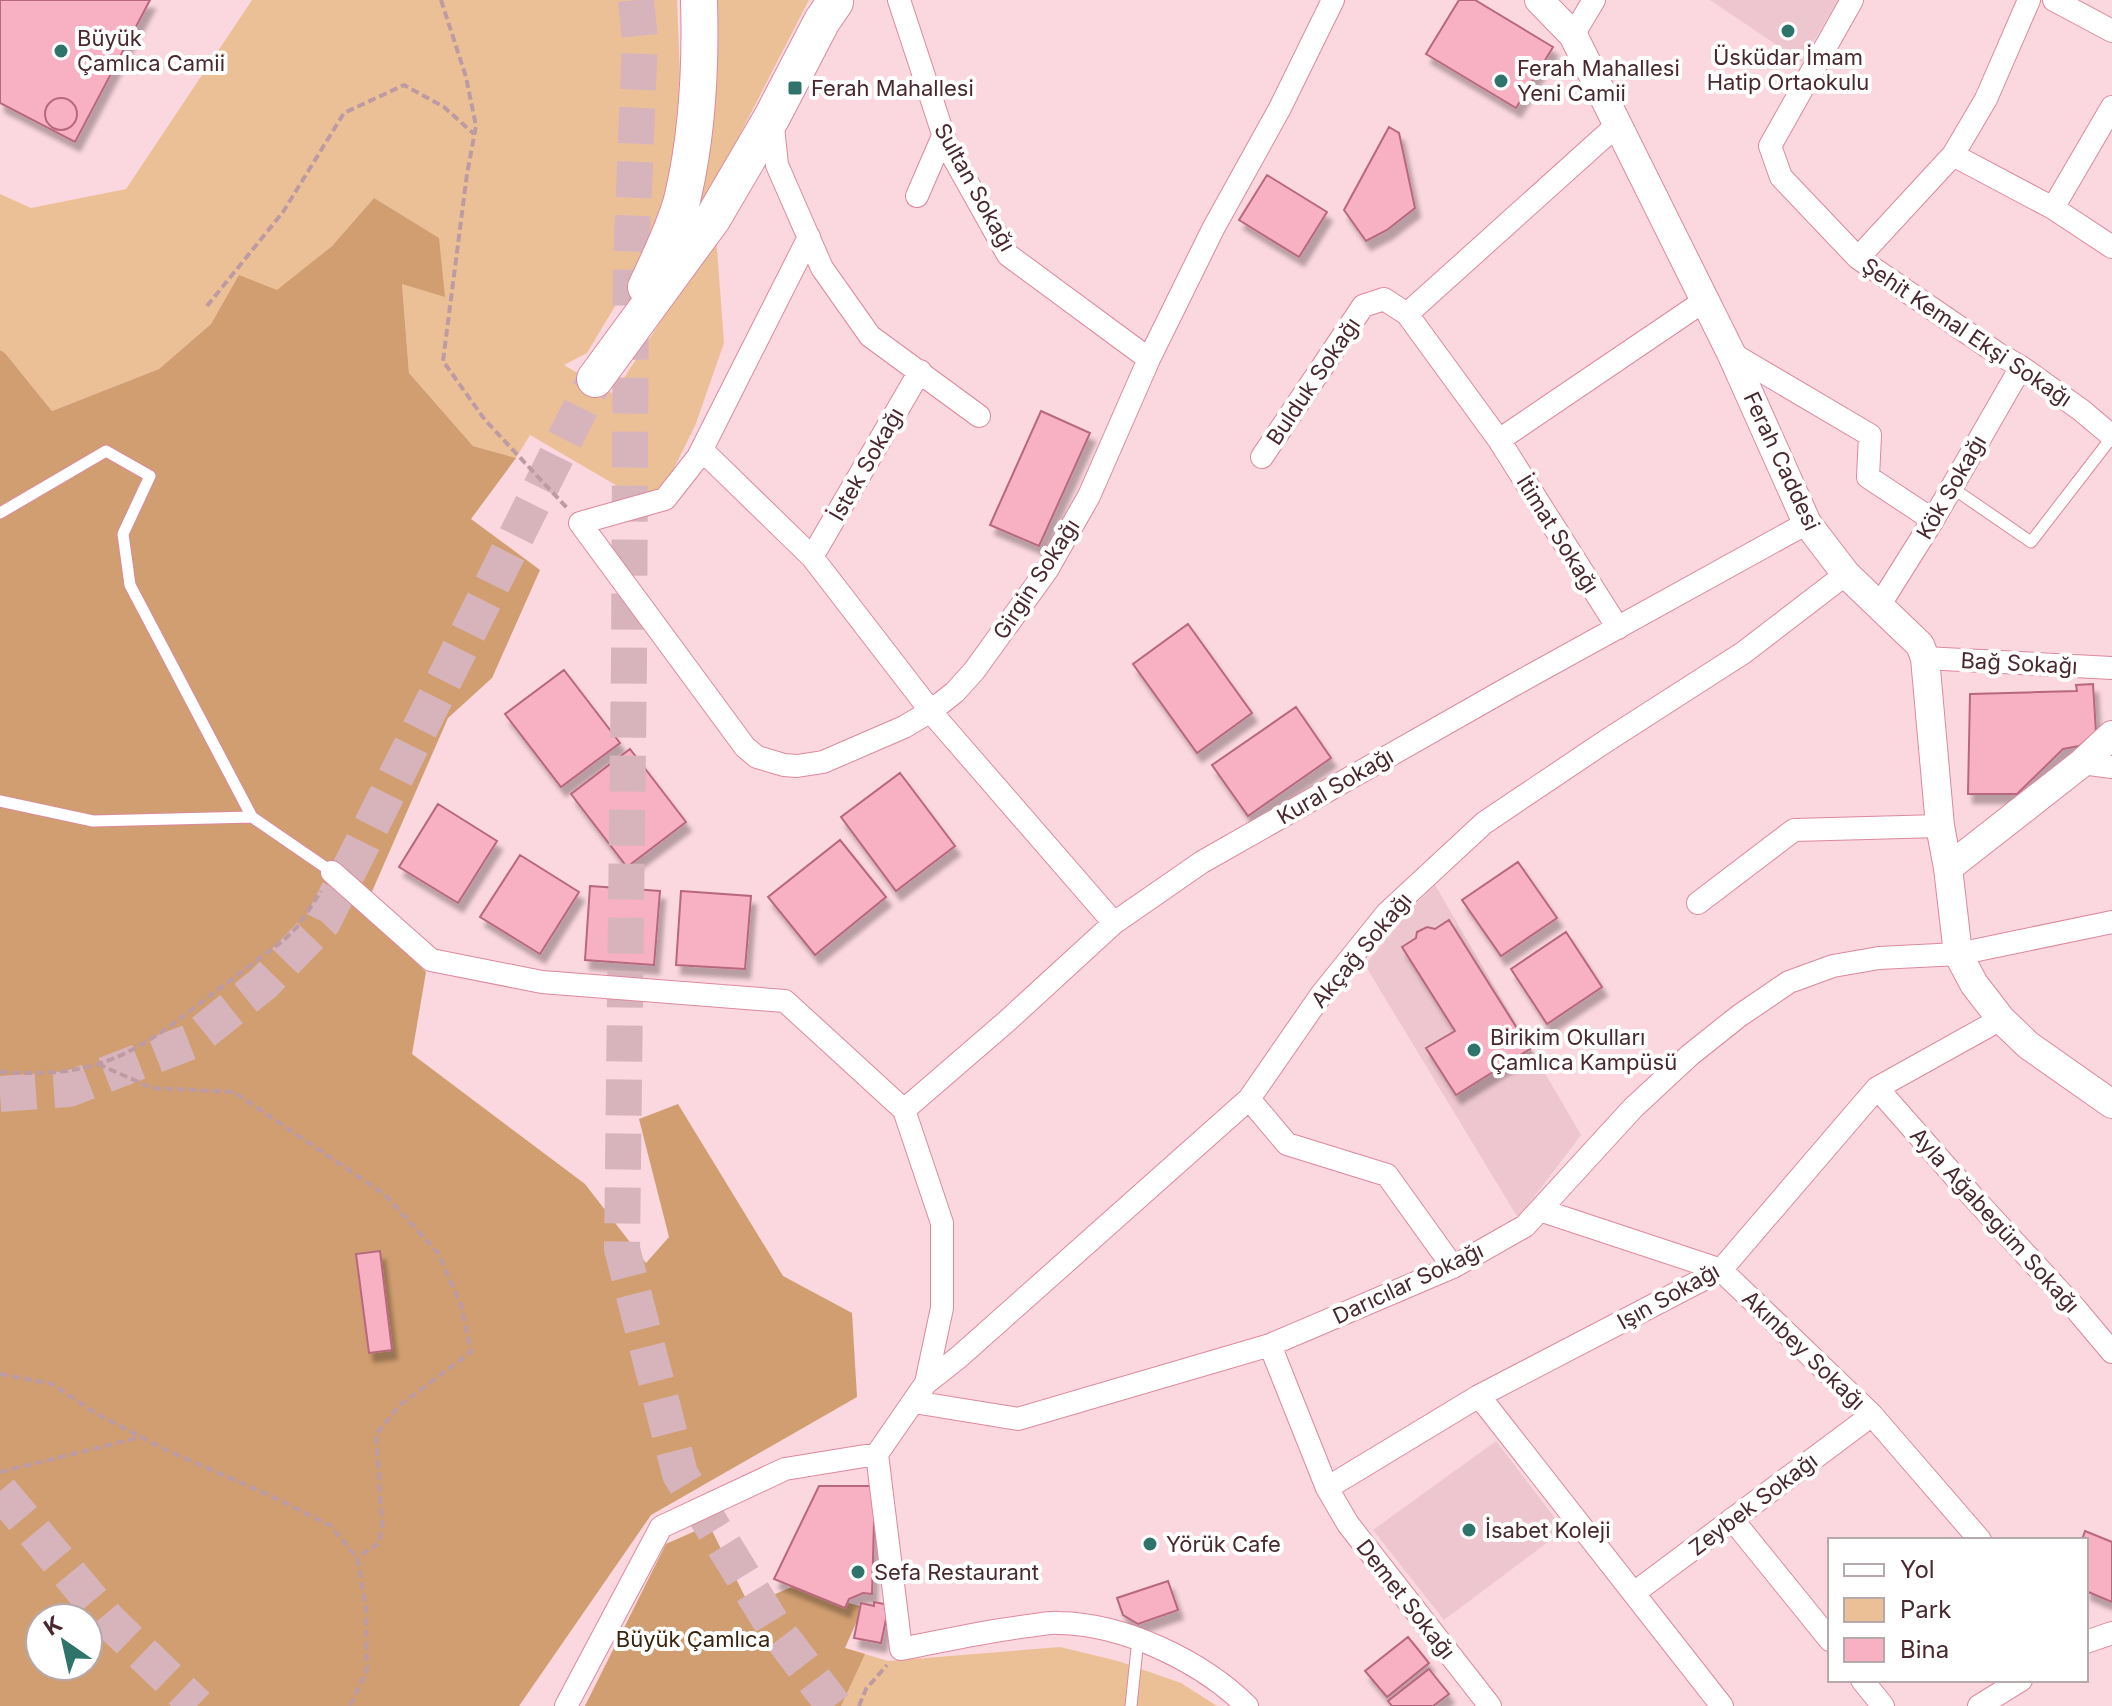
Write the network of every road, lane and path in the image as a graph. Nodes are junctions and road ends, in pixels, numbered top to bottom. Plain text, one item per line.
1 (441, 0) edge
2 (699, 0) edge
3 (899, 0) edge
4 (1333, 0) edge
5 (1539, 0) edge
6 (1594, 0) edge
7 (1852, 0) edge
8 (2029, 0) edge
9 (2054, 0) edge
10 (831, 1) edge
11 (2112, 31) edge
12 (1573, 35) junction
13 (2112, 107) edge
14 (772, 117) junction
15 (1617, 125) junction
16 (474, 134) junction
17 (943, 136) junction
18 (1953, 155) junction
19 (917, 196) dead end
20 (2053, 208) junction
21 (809, 237) junction
22 (2112, 247) edge
23 (1858, 258) junction
24 (1704, 301) junction
25 (207, 306) dead end
26 (1407, 314) junction
27 (1731, 353) junction
28 (1149, 359) junction
29 (2021, 367) junction
30 (920, 371) junction
31 (979, 416) dead end
32 (2112, 437) edge
33 (1499, 440) junction
34 (702, 450) junction
35 (1262, 457) dead end
36 (1951, 487) junction
37 (0, 513) edge
38 (1933, 520) junction
39 (580, 523) junction
40 (1807, 523) junction
41 (812, 557) junction
42 (1846, 574) junction
43 (1879, 606) junction
44 (1618, 628) junction
45 (1925, 658) junction
46 (2112, 668) edge
47 (931, 711) junction
48 (2112, 735) edge
49 (2082, 763) junction
50 (2112, 767) edge
51 (0, 801) edge
52 (252, 817) junction
53 (1940, 826) junction
54 (1948, 868) junction
55 (332, 872) junction
56 (1698, 903) dead end
57 (2112, 922) edge
58 (1114, 923) junction
59 (1958, 954) junction
60 (2001, 1019) junction
61 (98, 1064) junction
62 (0, 1072) edge
63 (1877, 1088) junction
64 (1249, 1099) junction
65 (2112, 1104) edge
66 (904, 1110) junction
67 (1540, 1210) junction
68 (1453, 1267) junction
69 (1721, 1270) junction
70 (1270, 1345) junction
71 (2112, 1352) edge
72 (0, 1374) edge
73 (926, 1383) junction
74 (1479, 1396) junction
75 (914, 1402) junction
76 (1872, 1415) junction
77 (142, 1437) junction
78 (877, 1454) junction
79 (0, 1472) edge
80 (1327, 1488) junction
81 (1732, 1519) junction
82 (1978, 1538) edge
83 (357, 1558) junction
84 (1634, 1593) junction
85 (2112, 1633) edge
86 (1828, 1638) edge
87 (1138, 1639) junction
88 (2088, 1641) edge
89 (901, 1649) junction
90 (1864, 1682) edge
91 (2018, 1682) edge
92 (350, 1706) edge
93 (566, 1706) edge
94 (859, 1706) edge
95 (1131, 1706) edge
96 (1247, 1706) edge
97 (1490, 1706) edge
98 (1722, 1706) edge
99 (1883, 1706) edge
100 (1979, 1706) edge

1 - 16 path
2 - 14 main road
3 - 17 street, Sultan Sokağı
4 - 28 street, Girgin Sokağı
5 - 12 street, Ferah Caddesi
6 - 12 street
7 - 23 street, Şehit Kemal Ekşi Sokağı
8 - 18 street
9 - 11 street
10 - 14 main road
12 - 15 street, Ferah Caddesi
13 - 20 street
14 - 21 street
15 - 24 street, Ferah Caddesi
15 - 26 street
16 - 25 path
16 - 39 path
17 - 19 street
17 - 28 street, Sultan Sokağı
18 - 20 street
18 - 23 street
20 - 22 street
21 - 30 street
21 - 34 street
23 - 29 street, Şehit Kemal Ekşi Sokağı
24 - 27 street, Ferah Caddesi
24 - 33 street
26 - 33 street, İtimat Sokağı
26 - 35 street, Bulduk Sokağı
27 - 38 street
27 - 40 street, Ferah Caddesi
28 - 47 street, Girgin Sokağı
29 - 32 street, Şehit Kemal Ekşi Sokağı
29 - 36 street, Kök Sokağı
30 - 31 street
30 - 41 street, İstek Sokağı
32 - 36 lane
33 - 44 street, İtimat Sokağı
34 - 39 street
34 - 41 street
36 - 38 street, Kök Sokağı
37 - 52 lane
38 - 43 street, Kök Sokağı
39 - 47 street, Girgin Sokağı
40 - 42 street, Ferah Caddesi
40 - 44 street, Kural Sokağı
41 - 47 street
42 - 43 street, Ferah Caddesi
42 - 64 street, Akçağ Sokağı
43 - 45 street, Ferah Caddesi
44 - 58 street, Kural Sokağı
45 - 46 street, Bağ Sokağı
45 - 53 street
47 - 58 street
48 - 49 street
49 - 50 street
49 - 54 street
51 - 52 lane
52 - 55 lane
53 - 54 street
53 - 56 street
54 - 59 street
55 - 61 path
55 - 66 street
57 - 59 street, Darıcılar Sokağı
58 - 66 street, Kural Sokağı
59 - 60 street
59 - 67 street, Darıcılar Sokağı
60 - 63 street, Işın Sokağı
60 - 65 street
61 - 62 path
61 - 83 path
63 - 69 street, Işın Sokağı
63 - 71 street, Ayla Ağabegüm Sokağı
64 - 68 street
64 - 73 street, Akçağ Sokağı
66 - 73 street
67 - 68 street, Darıcılar Sokağı
67 - 69 street, Akınbey Sokağı
68 - 70 street, Darıcılar Sokağı
69 - 74 street, Işın Sokağı
69 - 76 street, Akınbey Sokağı
70 - 75 street, Darıcılar Sokağı
70 - 80 street, Demet Sokağı
72 - 77 path
73 - 75 street
74 - 80 street, Işın Sokağı
74 - 84 street
75 - 78 street
76 - 81 street, Zeybek Sokağı
76 - 82 street, Akınbey Sokağı
77 - 79 path
77 - 83 path
78 - 89 street
78 - 93 street
80 - 97 street, Demet Sokağı
81 - 84 street, Zeybek Sokağı
81 - 86 street
83 - 92 path
84 - 98 street
85 - 88 street
87 - 89 street
87 - 95 lane
87 - 96 street
89 - 94 path
90 - 99 street
91 - 100 street

